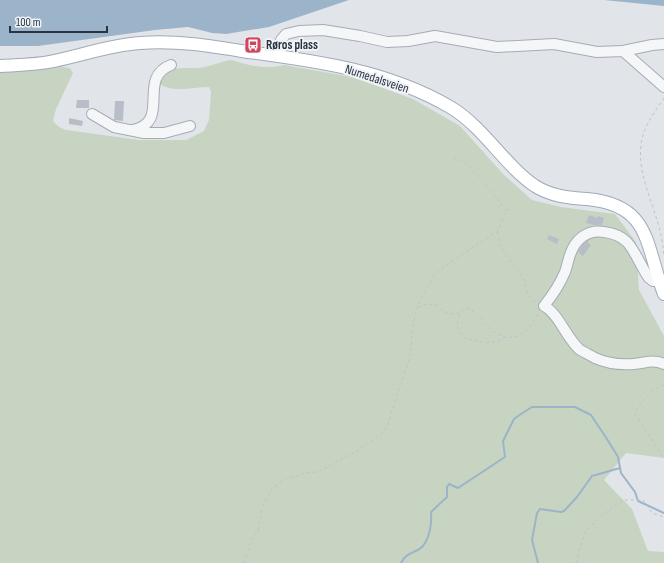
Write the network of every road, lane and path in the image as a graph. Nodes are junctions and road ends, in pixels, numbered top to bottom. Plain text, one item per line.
1 (664, 44) edge
2 (623, 51) junction
3 (279, 56) junction
4 (171, 65) dead end
5 (0, 66) edge
6 (664, 87) edge
7 (664, 98) edge
8 (92, 114) dead end
9 (190, 126) dead end
10 (133, 130) junction
11 (454, 158) dead end
12 (509, 208) dead end
13 (506, 212) junction
14 (498, 231) junction
15 (664, 257) edge
16 (659, 280) junction
17 (664, 294) edge
18 (544, 306) junction
19 (417, 308) junction
20 (461, 312) junction
21 (506, 337) junction
22 (664, 364) edge
23 (664, 385) edge
24 (664, 458) edge
25 (664, 517) edge
26 (244, 563) edge
27 (576, 563) edge

1 - 2 street
2 - 3 street
2 - 6 street
3 - 5 main road, Numedalsveien
3 - 16 main road, Numedalsveien
4 - 10 street
7 - 15 path
8 - 10 street
9 - 10 street
11 - 13 path
12 - 13 path
13 - 14 path
14 - 18 path
14 - 19 path
16 - 17 main road, Numedalsveien
16 - 18 street
18 - 21 path
18 - 22 street
19 - 20 path
19 - 26 path
20 - 21 path
20 - 21 path
23 - 24 path
25 - 27 path

